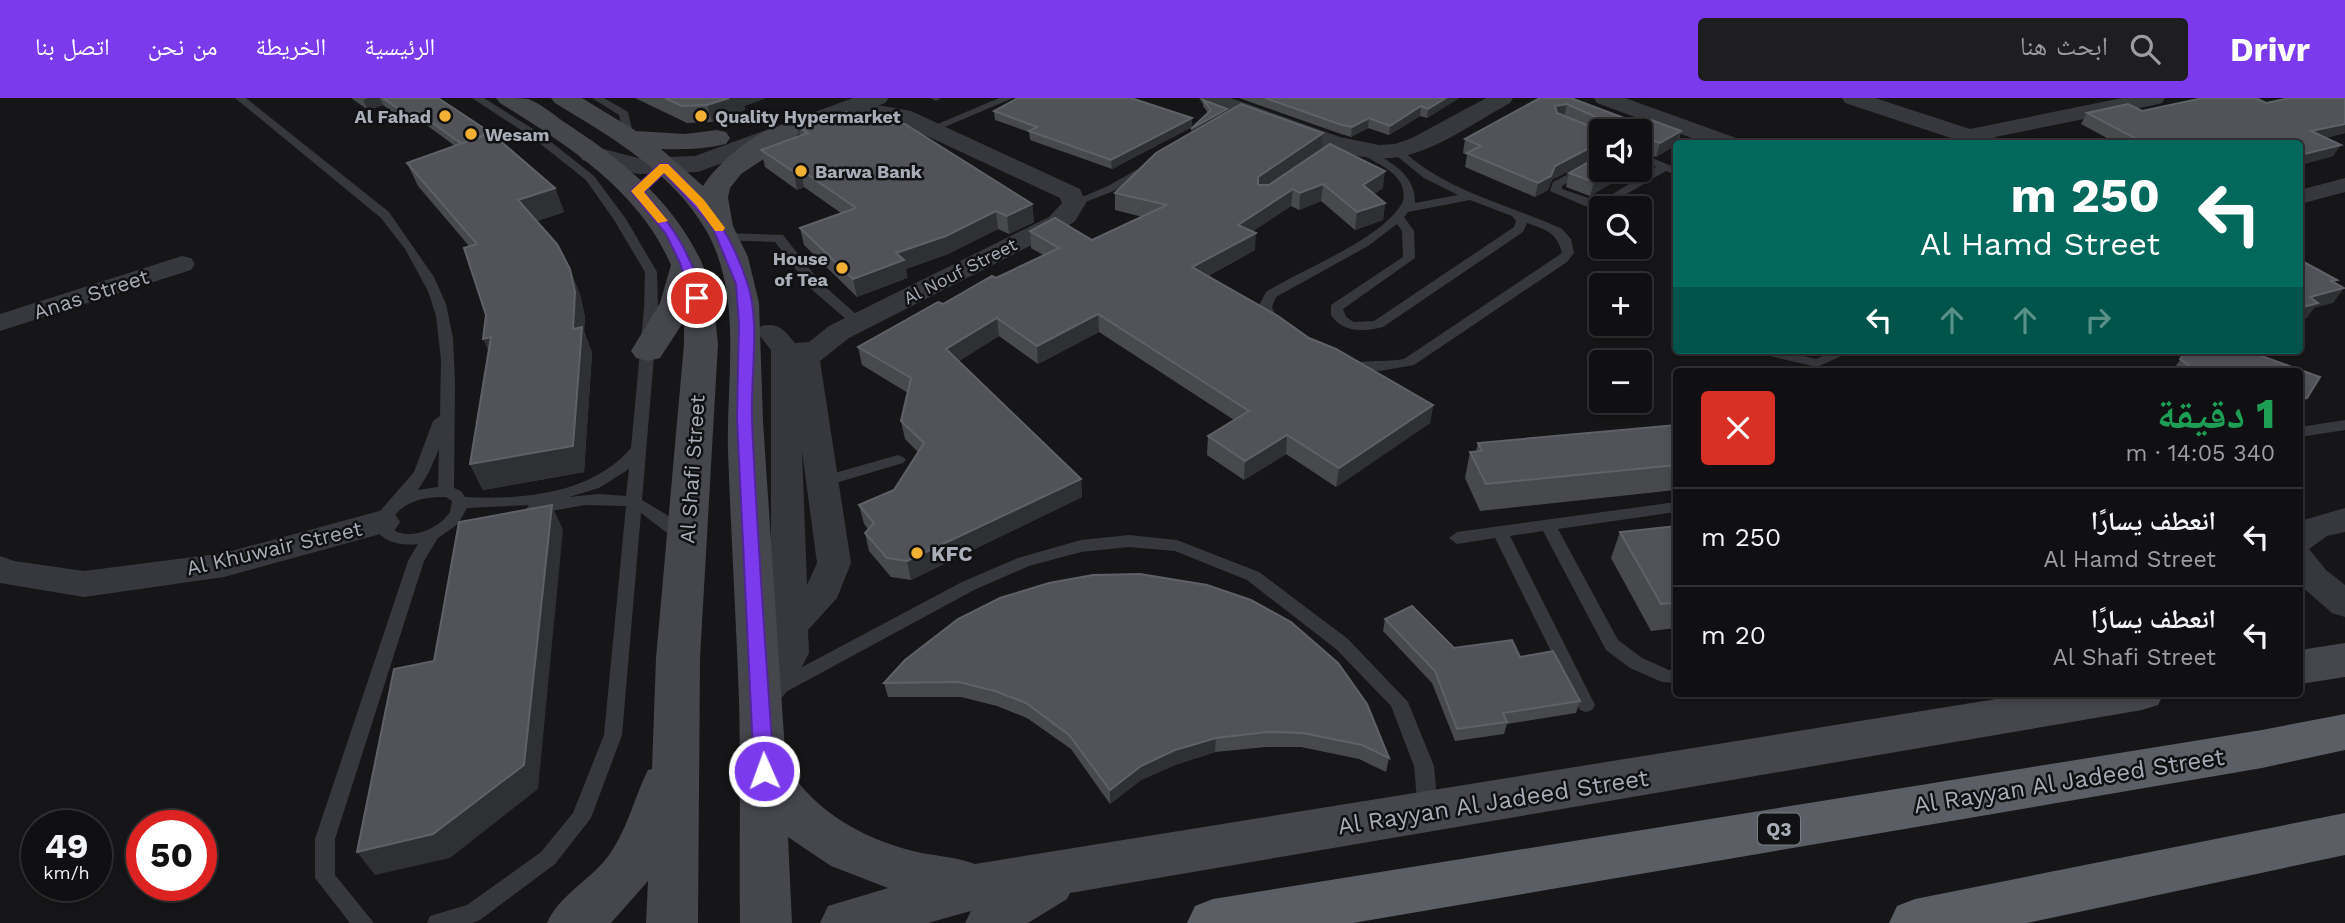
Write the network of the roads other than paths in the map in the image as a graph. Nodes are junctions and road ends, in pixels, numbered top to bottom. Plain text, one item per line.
1 (240, 98) edge
2 (477, 98) edge
3 (509, 98) edge
4 (564, 98) edge
5 (597, 98) edge
6 (876, 98) edge
7 (1008, 98) edge
8 (1210, 98) edge
9 (1272, 98) edge
10 (1502, 98) edge
11 (1605, 98) edge
12 (1853, 98) edge
13 (2154, 98) edge
14 (833, 105) edge
15 (900, 107) edge
16 (1239, 115) junction
17 (931, 129) junction
18 (786, 132) junction
19 (1968, 136) junction
20 (631, 138) junction
21 (717, 138) junction
22 (1720, 140) edge
23 (1979, 140) edge
24 (1345, 149) junction
25 (1397, 151) junction
26 (592, 154) junction
27 (1160, 160) edge
28 (1652, 161) edge
29 (664, 166) junction
30 (1589, 167) edge
31 (1671, 170) edge
32 (1652, 180) edge
33 (1648, 182) edge
34 (2345, 186) edge
35 (637, 191) junction
36 (1475, 196) junction
37 (2303, 196) edge
38 (1074, 202) junction
39 (1401, 213) junction
40 (1515, 213) junction
41 (769, 237) junction
42 (725, 241) junction
43 (687, 263) junction
44 (182, 264) dead end
45 (0, 323) edge
46 (849, 327) junction
47 (1292, 336) edge
48 (780, 337) junction
49 (648, 351) junction
50 (1779, 354) edge
51 (1838, 354) edge
52 (1340, 362) edge
53 (449, 388) junction
54 (2345, 425) edge
55 (2303, 432) edge
56 (640, 447) junction
57 (898, 460) dead end
58 (822, 482) junction
59 (453, 497) junction
60 (635, 504) junction
61 (1673, 507) edge
62 (390, 513) junction
63 (2345, 520) edge
64 (1548, 525) junction
65 (439, 530) junction
66 (1500, 533) junction
67 (2303, 535) edge
68 (1457, 538) dead end
69 (687, 540) junction
70 (2303, 563) edge
71 (0, 568) edge
72 (2345, 604) edge
73 (790, 626) junction
74 (2345, 660) edge
75 (2303, 667) edge
76 (1673, 676) edge
77 (761, 696) junction
78 (2118, 697) edge
79 (1586, 705) dead end
80 (2345, 732) edge
81 (677, 746) junction
82 (764, 771) junction
83 (1428, 813) junction
84 (2345, 834) edge
85 (986, 904) edge
86 (363, 923) edge
87 (438, 923) edge
88 (573, 923) edge
89 (672, 923) edge
90 (766, 923) edge
91 (846, 923) edge
92 (1213, 923) edge
93 (1915, 923) edge

1 - 53 lane
2 - 49 lane
3 - 26 main road, Al Shafi Street
4 - 20 main road
5 - 20 lane
6 - 14 street
7 - 17 lane
8 - 16 street
9 - 16 street
10 - 25 street
11 - 22 street
12 - 19 street
13 - 19 street
14 - 15 street
14 - 18 street
14 - 21 street
15 - 17 street
16 - 24 street
17 - 38 street
18 - 29 street
18 - 42 main road
19 - 23 street
20 - 21 main road
20 - 29 main road
21 - 29 street
24 - 25 street
24 - 39 lane
25 - 36 lane
26 - 29 street
26 - 35 main road, Al Shafi Street
27 - 38 lane, Al Nouf Street
28 - 31 lane
29 - 35 street
29 - 42 main road
30 - 33 lane
31 - 32 lane
34 - 37 street
35 - 43 main road, Al Shafi Street
36 - 39 lane
36 - 40 lane
38 - 46 street, Al Nouf Street
39 - 40 lane
39 - 47 lane
40 - 52 lane
41 - 42 lane
41 - 42 lane
41 - 46 lane
42 - 48 main road
43 - 49 main road
43 - 69 main road, Al Shafi Street
44 - 45 street, Anas Street
46 - 48 street
48 - 58 street
48 - 73 street
48 - 77 main road
49 - 56 lane
50 - 51 lane
53 - 59 lane
53 - 62 lane
54 - 55 lane
56 - 59 lane
56 - 60 lane
57 - 58 lane
58 - 73 street
59 - 62 lane
59 - 65 lane
60 - 65 lane
60 - 69 lane
60 - 87 lane
61 - 64 lane
62 - 65 lane
62 - 71 street, Al Khuwair Street
63 - 67 street
64 - 66 lane
64 - 76 lane
65 - 86 lane
66 - 68 lane
66 - 79 lane
69 - 81 main road, Al Shafi Street
70 - 72 street
73 - 77 street
74 - 75 main road
77 - 82 main road
77 - 83 lane
78 - 83 main road, Al Rayyan Al Jadeed Street
80 - 92 highway, Al Rayyan Al Jadeed Street / Q3
81 - 88 main road
81 - 89 main road, Al Shafi Street
82 - 85 main road
82 - 90 main road
83 - 85 main road, Al Rayyan Al Jadeed Street
84 - 93 highway
85 - 91 main road

